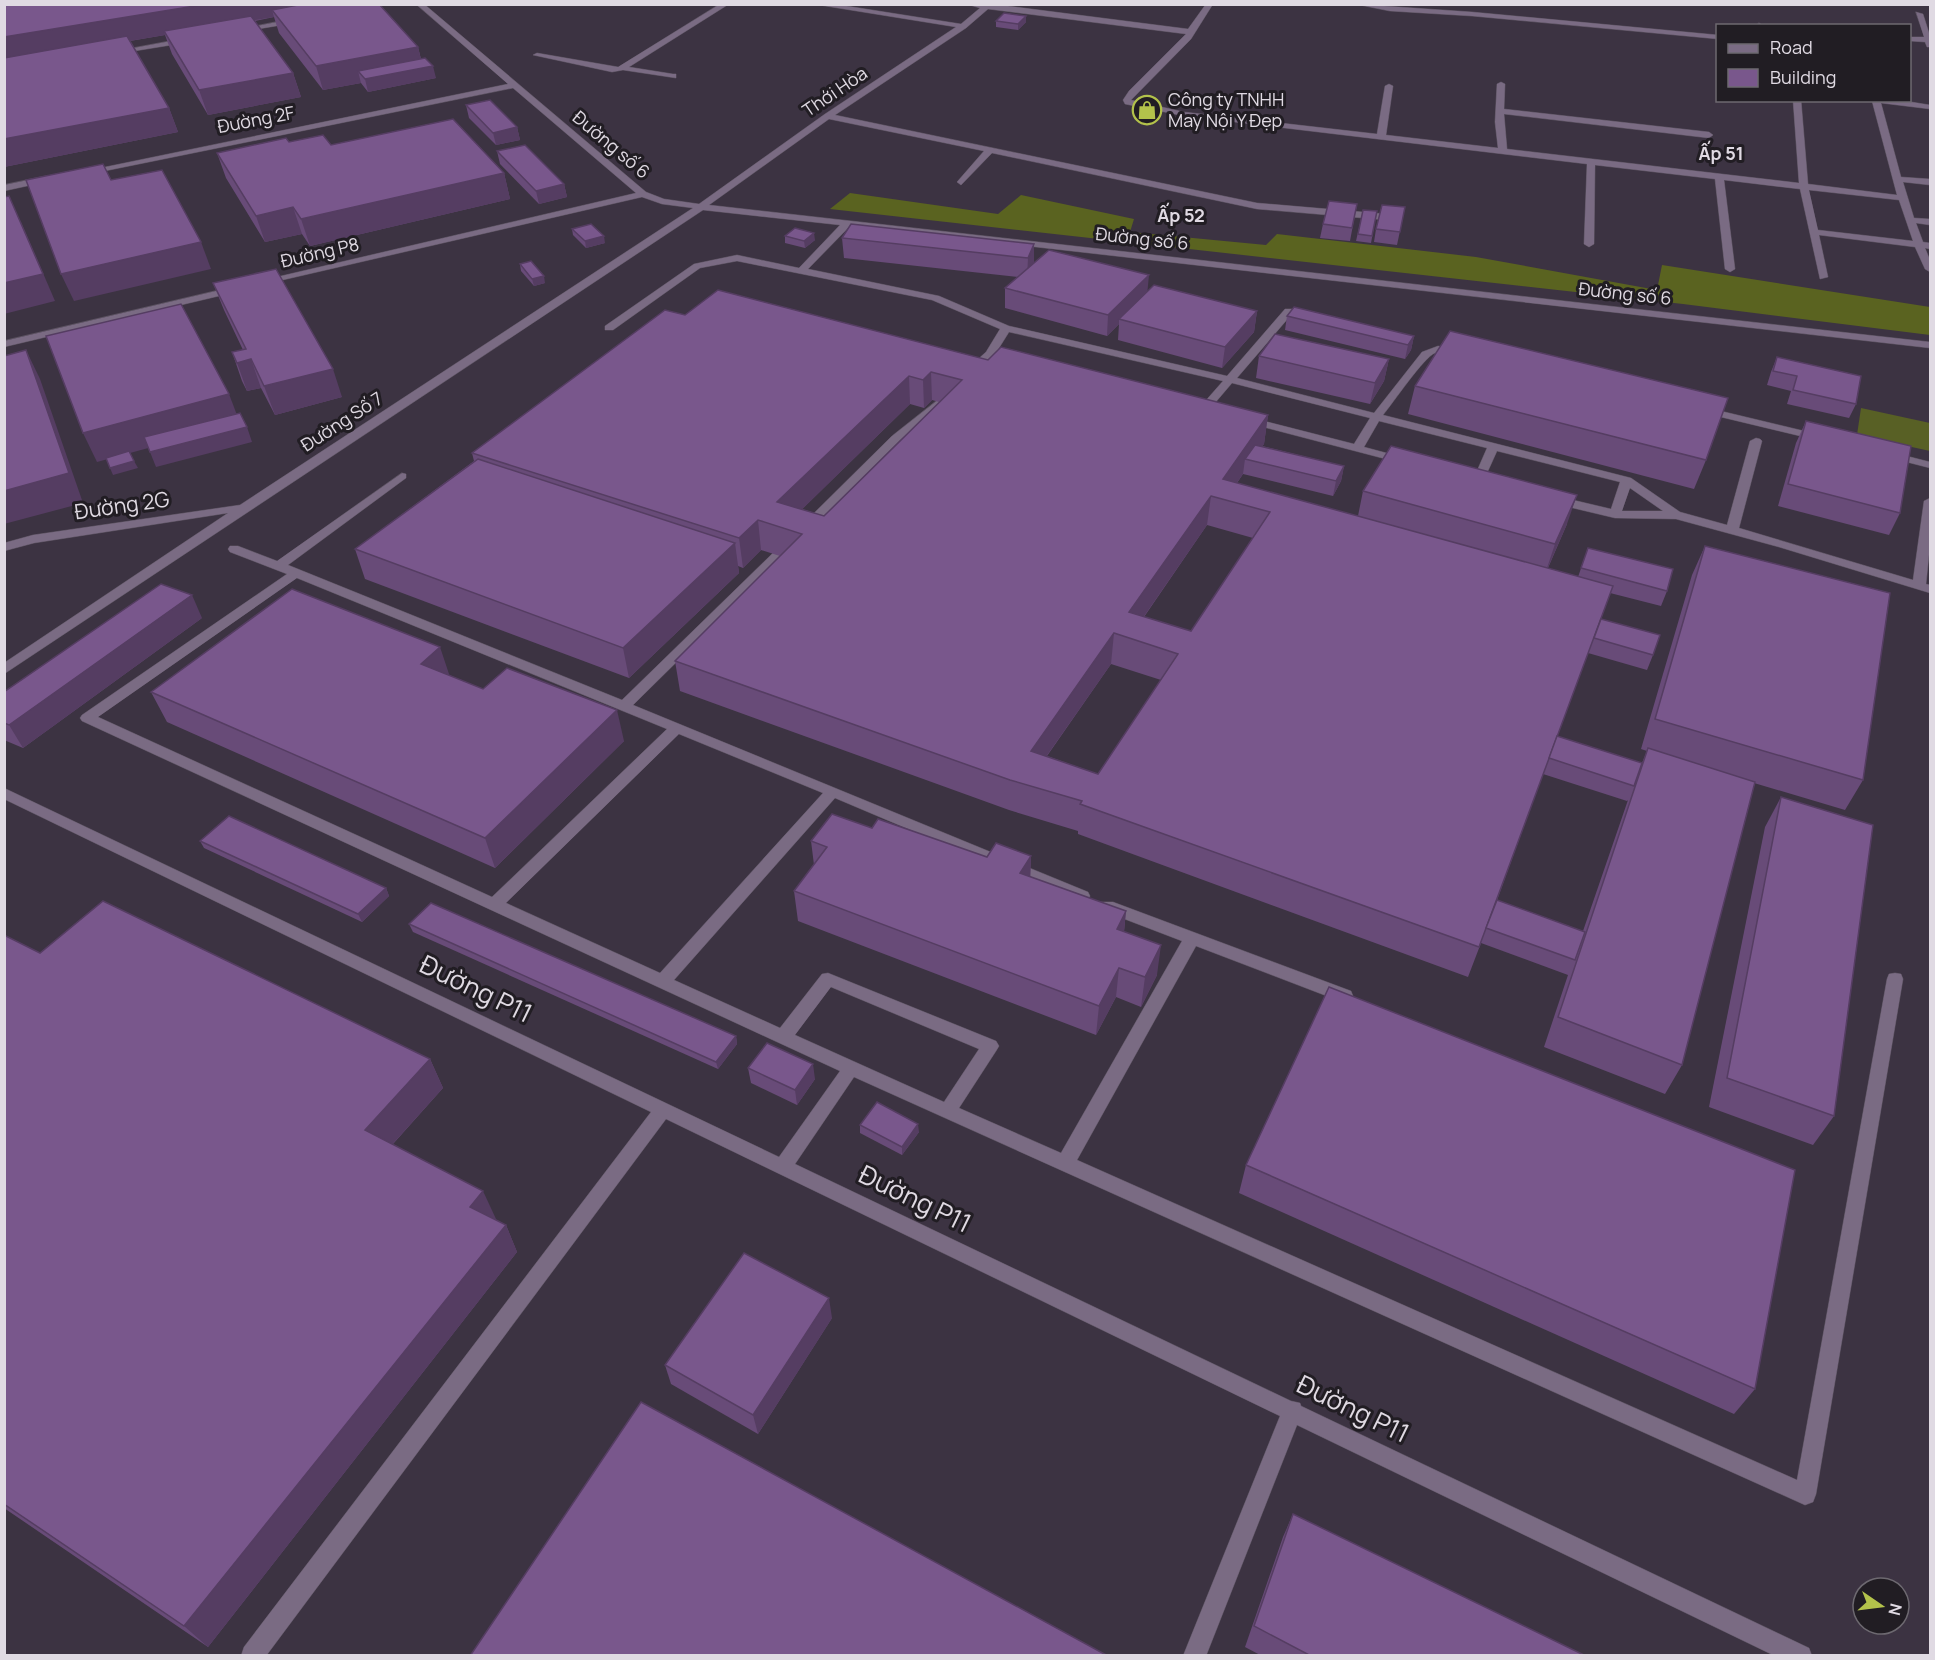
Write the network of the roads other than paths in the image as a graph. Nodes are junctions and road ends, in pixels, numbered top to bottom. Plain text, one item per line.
1 (419, 4) edge
2 (726, 4) edge
3 (816, 4) edge
4 (969, 4) edge
5 (1210, 4) edge
6 (1358, 4) edge
7 (987, 6) edge
8 (1918, 14) dead end
9 (304, 19) edge
10 (963, 26) junction
11 (235, 31) edge
12 (1191, 32) junction
13 (201, 37) edge
14 (1716, 37) edge
15 (1911, 39) edge
16 (1930, 43) edge
17 (108, 54) edge
18 (537, 55) dead end
19 (624, 68) junction
20 (673, 76) dead end
21 (1502, 84) dead end
22 (515, 85) junction
23 (1389, 86) dead end
24 (1797, 102) edge
25 (1877, 102) edge
26 (1891, 102) edge
27 (1930, 107) edge
28 (1500, 111) junction
29 (828, 116) junction
30 (1709, 135) dead end
31 (1381, 138) junction
32 (990, 150) junction
33 (1503, 152) junction
34 (1591, 162) junction
35 (74, 174) edge
36 (63, 176) edge
37 (1719, 176) junction
38 (1898, 179) junction
39 (961, 182) dead end
40 (1930, 182) edge
41 (1804, 186) junction
42 (4, 188) edge
43 (644, 194) junction
44 (1904, 198) junction
45 (701, 207) junction
46 (1398, 218) edge
47 (1910, 220) junction
48 (1930, 222) edge
49 (848, 223) junction
50 (1814, 232) junction
51 (1589, 244) dead end
52 (1918, 244) junction
53 (1930, 246) edge
54 (1730, 269) dead end
55 (1930, 269) edge
56 (801, 271) junction
57 (1822, 277) dead end
58 (1322, 320) edge
59 (609, 328) dead end
60 (1006, 328) junction
61 (4, 344) edge
62 (1930, 345) edge
63 (1471, 355) edge
64 (1228, 379) junction
65 (960, 381) edge
66 (939, 402) edge
67 (1693, 407) edge
68 (1205, 408) edge
69 (1237, 417) edge
70 (1376, 417) junction
71 (1828, 440) edge
72 (1756, 441) dead end
73 (1493, 447) junction
74 (1357, 449) junction
75 (1883, 453) edge
76 (1412, 463) edge
77 (1930, 465) edge
78 (402, 477) dead end
79 (1479, 480) edge
80 (1627, 480) junction
81 (1547, 497) edge
82 (1930, 501) edge
83 (245, 507) junction
84 (1615, 514) junction
85 (1676, 515) junction
86 (1732, 530) junction
87 (798, 537) edge
88 (4, 547) edge
89 (234, 549) dead end
90 (778, 555) edge
91 (279, 566) junction
92 (296, 573) junction
93 (1925, 587) edge
94 (4, 670) edge
95 (625, 705) junction
96 (676, 728) junction
97 (833, 791) junction
98 (4, 793) edge
99 (494, 905) junction
100 (1192, 938) junction
101 (1895, 979) dead end
102 (662, 982) junction
103 (1356, 1000) edge
104 (783, 1037) junction
105 (851, 1068) junction
106 (664, 1109) junction
107 (947, 1112) junction
108 (1065, 1164) junction
109 (783, 1166) junction
110 (1293, 1410) junction
111 (252, 1655) edge
112 (1194, 1656) edge
113 (1801, 1656) edge

1 - 22 street, Đường số 6
2 - 19 street
3 - 10 street
4 - 7 street
5 - 12 street
6 - 14 street
7 - 10 street, Thới Hòa
7 - 12 street
8 - 16 street
9 - 11 street
10 - 29 street, Thới Hòa
12 - 31 street
13 - 17 street
15 - 16 street
18 - 19 street
19 - 20 street
21 - 28 street
22 - 35 street, Đường 2F
22 - 43 street, Đường số 6
23 - 31 street
24 - 41 street
25 - 38 street
26 - 27 street
28 - 30 street
28 - 33 street
29 - 32 street
29 - 45 street, Thới Hòa
31 - 33 street
32 - 39 street
32 - 46 street
33 - 34 street
34 - 37 street
34 - 51 street
36 - 42 street
37 - 41 street
37 - 54 street
38 - 40 street
38 - 44 street
41 - 44 street
41 - 50 street
43 - 45 street, Đường số 6
43 - 61 street, Đường P8
44 - 47 street
45 - 49 street, Đường số 6
45 - 83 street, Đường Số 7
47 - 48 street
47 - 52 street
49 - 56 street
49 - 62 street, Đường số 6
50 - 52 street
50 - 57 street
52 - 53 street
52 - 55 street
56 - 59 street
56 - 60 street
58 - 64 street
60 - 64 street
60 - 65 street
63 - 70 street
64 - 68 street
64 - 70 street
66 - 87 street
67 - 71 street
69 - 74 street
70 - 73 street
70 - 74 street
72 - 86 street
73 - 79 street
73 - 80 street
74 - 76 street
75 - 77 street
78 - 91 street
80 - 84 street
80 - 85 street
81 - 84 street
82 - 93 street
83 - 88 street, Đường 2G
83 - 94 street, Đường Số 7
84 - 85 street
85 - 86 street
86 - 93 street
89 - 91 street
90 - 95 street
91 - 92 street
92 - 95 street
92 - 99 street
95 - 96 street
96 - 97 street
96 - 99 street
97 - 100 street
97 - 102 street
98 - 106 street, Đường P11
99 - 102 street
100 - 103 street
100 - 108 street
101 - 108 street
102 - 104 street
104 - 105 street
104 - 107 street
105 - 107 street
105 - 109 street
106 - 109 street, Đường P11
106 - 111 street
107 - 108 street
109 - 110 street, Đường P11
110 - 112 street
110 - 113 street, Đường P11

